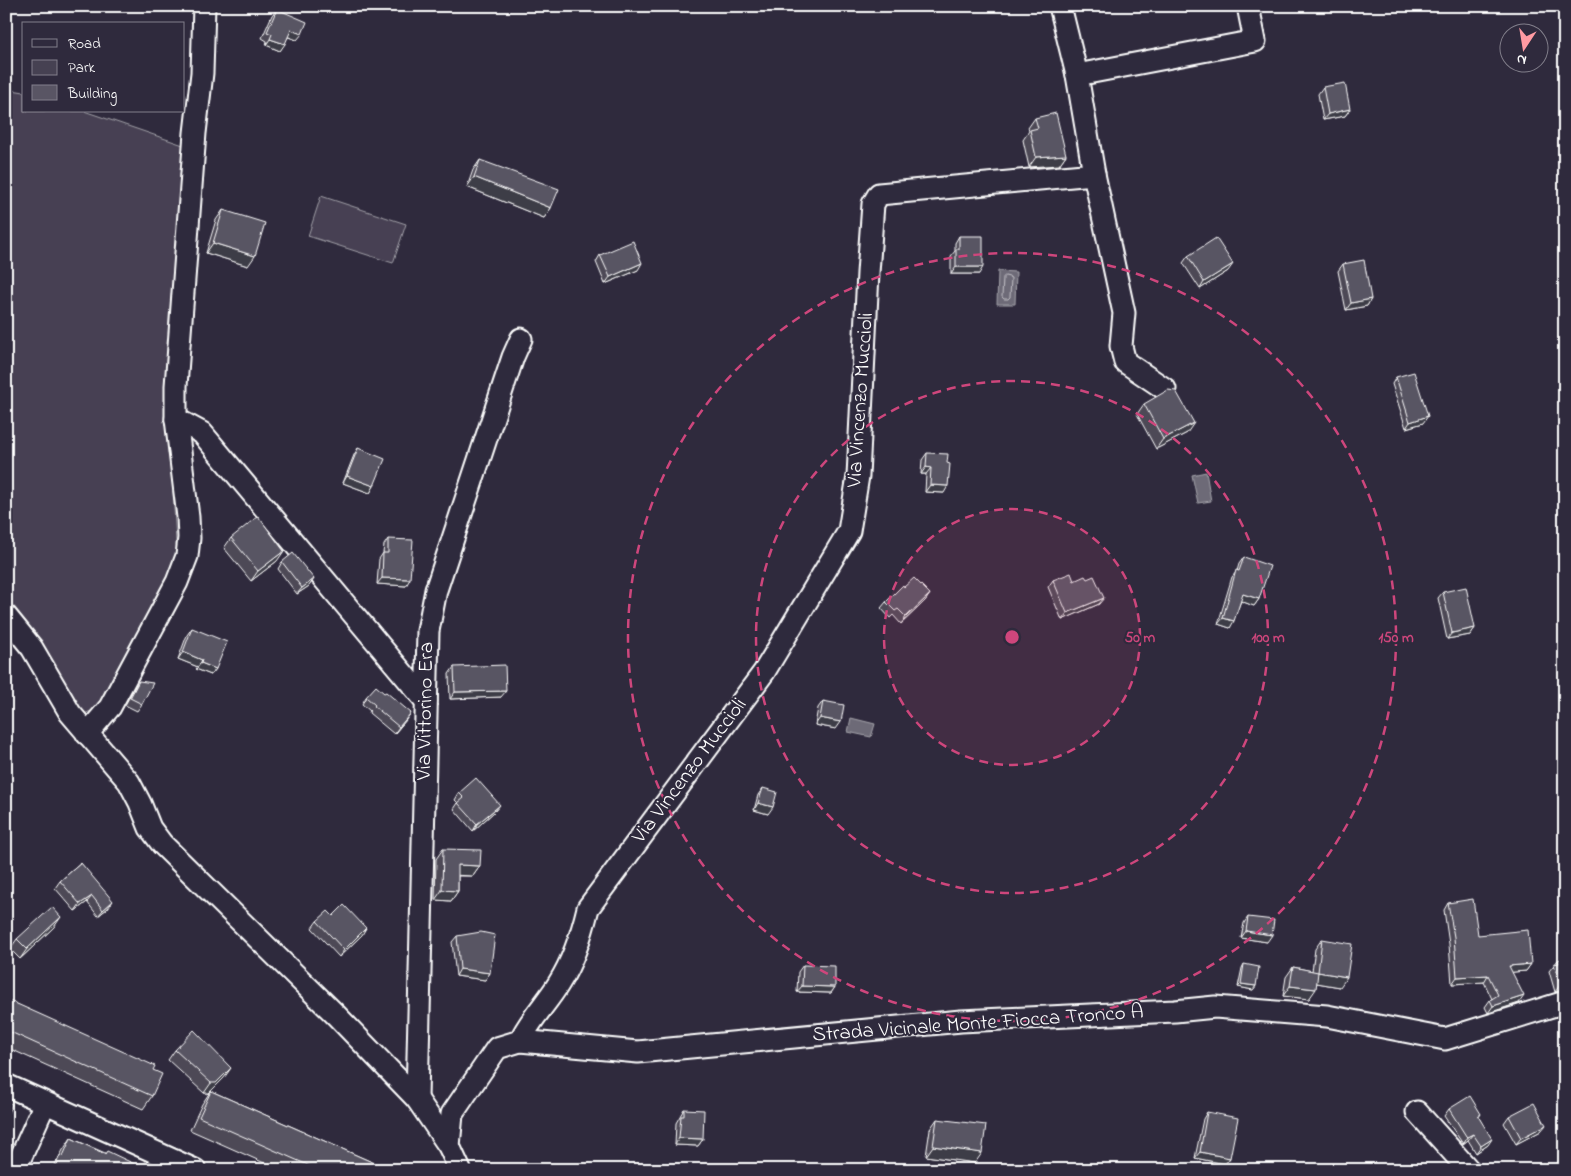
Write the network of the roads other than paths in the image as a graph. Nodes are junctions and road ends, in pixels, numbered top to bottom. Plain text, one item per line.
1 (204, 6) edge
2 (1060, 6) edge
3 (1248, 6) edge
4 (1077, 75) junction
5 (1094, 174) junction
6 (521, 339) dead end
7 (1165, 389) edge
8 (176, 419) junction
9 (6, 616) edge
10 (426, 701) junction
11 (88, 734) junction
12 (1565, 1002) edge
13 (520, 1040) junction
14 (6, 1085) edge
15 (417, 1099) junction
16 (45, 1103) junction
17 (448, 1146) junction
18 (16, 1170) edge
19 (195, 1170) edge
20 (460, 1170) edge
21 (1454, 1170) edge
22 (1470, 1170) edge

1 - 8 street
2 - 4 street
3 - 4 street
4 - 5 street
5 - 7 street
5 - 13 street, Via Vincenzo Muccioli
6 - 10 street, Via Vittorino Era
8 - 10 street
8 - 11 street
9 - 11 street
10 - 15 street, Via Vittorino Era
11 - 15 street
12 - 13 street, Strada Vicinale Monte Fiocca Tronco A
13 - 17 street, Strada Vicinale Monte Fiocca Tronco A
14 - 16 street
15 - 17 street
16 - 18 street
16 - 19 street
17 - 20 street
21 - 22 street

